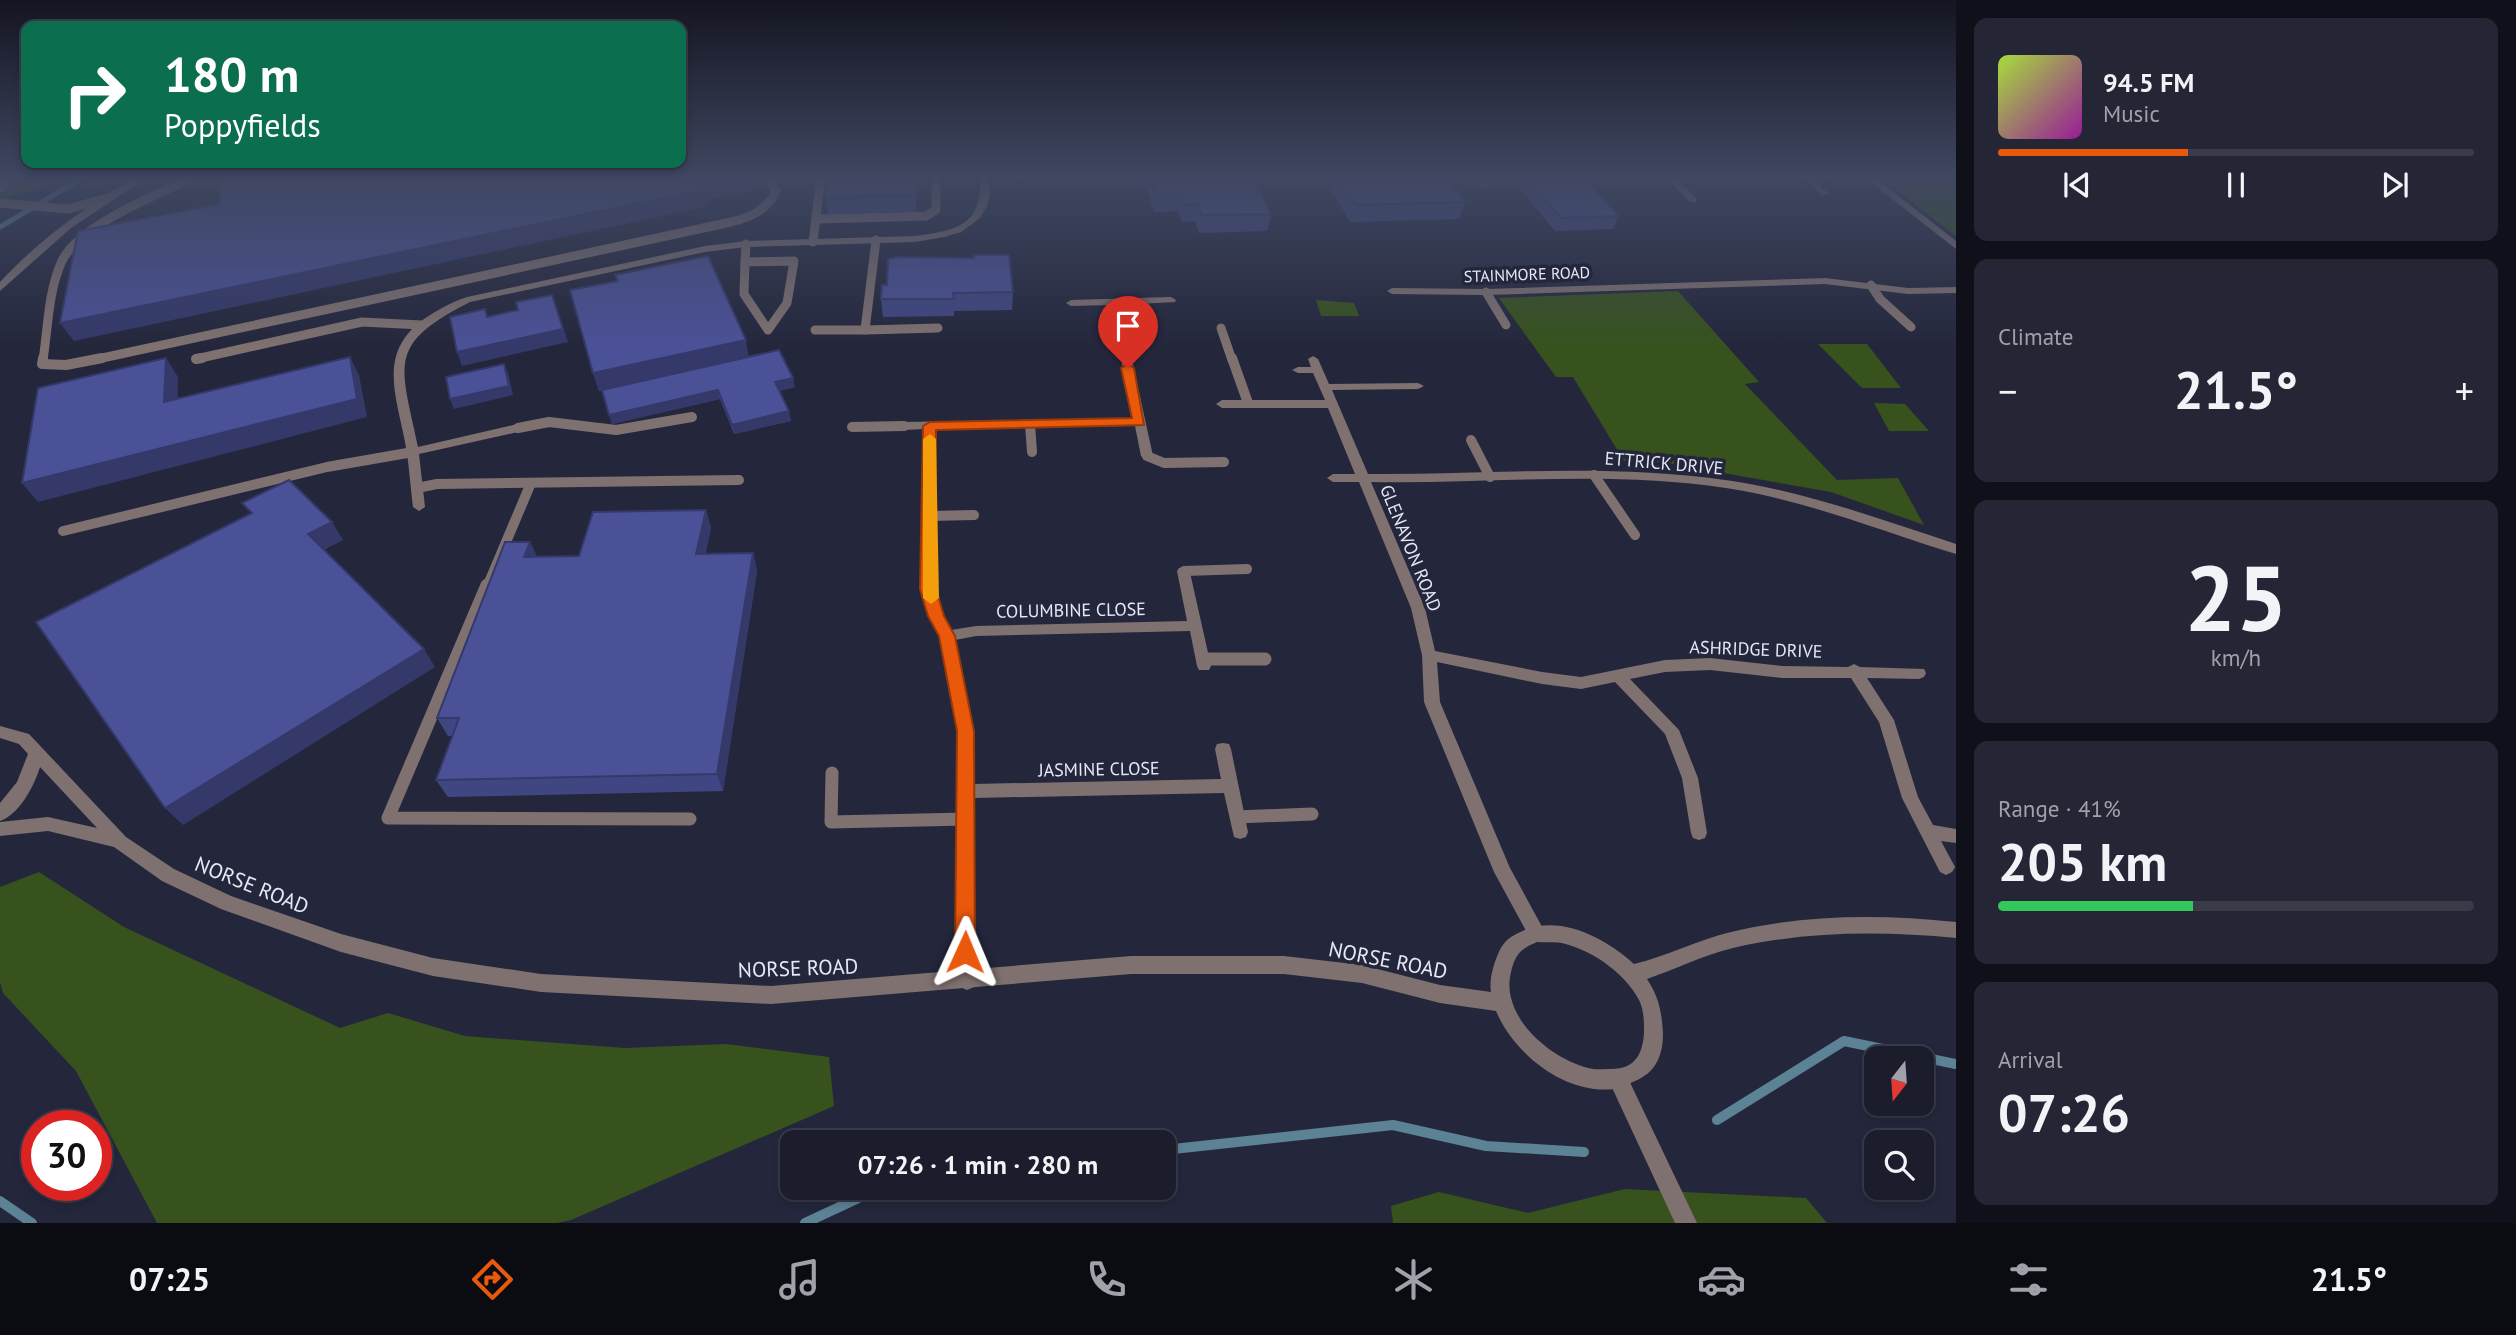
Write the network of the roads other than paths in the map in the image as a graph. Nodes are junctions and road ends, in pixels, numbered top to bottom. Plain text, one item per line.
1 (59, 233) edge
2 (92, 233) edge
3 (680, 233) edge
4 (815, 233) edge
5 (945, 233) edge
6 (1940, 233) edge
7 (876, 240) junction
8 (813, 242) junction
9 (746, 244) junction
10 (1956, 246) edge
11 (745, 262) junction
12 (1871, 285) junction
13 (0, 288) edge
14 (1956, 290) edge
15 (1392, 291) dead end
16 (1486, 292) junction
17 (1171, 300) dead end
18 (1114, 301) junction
19 (1070, 303) dead end
20 (422, 325) junction
21 (1506, 325) dead end
22 (1911, 327) dead end
23 (938, 328) dead end
24 (1221, 328) dead end
25 (815, 330) dead end
26 (865, 330) junction
27 (196, 359) dead end
28 (1298, 370) dead end
29 (1418, 386) dead end
30 (1325, 387) junction
31 (1248, 403) junction
32 (1222, 404) dead end
33 (1331, 404) junction
34 (692, 417) dead end
35 (1139, 422) junction
36 (1030, 424) junction
37 (904, 426) joint
38 (930, 426) junction
39 (852, 427) dead end
40 (518, 428) joint
41 (1471, 440) dead end
42 (413, 452) junction
43 (1032, 452) dead end
44 (1147, 456) joint
45 (1224, 462) dead end
46 (1594, 475) junction
47 (1490, 477) junction
48 (1333, 478) dead end
49 (1361, 479) junction
50 (739, 480) dead end
51 (531, 483) junction
52 (417, 488) junction
53 (419, 507) dead end
54 (974, 515) dead end
55 (929, 516) junction
56 (63, 531) dead end
57 (1635, 535) dead end
58 (1956, 549) edge
59 (1247, 569) dead end
60 (1184, 571) joint
61 (1196, 626) junction
62 (947, 636) junction
63 (1429, 655) junction
64 (1265, 659) dead end
65 (1203, 662) joint
66 (1853, 670) junction
67 (1919, 673) dead end
68 (1618, 676) junction
69 (1, 733) edge
70 (1223, 748) dead end
71 (36, 755) junction
72 (832, 774) dead end
73 (1231, 786) junction
74 (967, 790) junction
75 (0, 814) edge
76 (1312, 814) dead end
77 (690, 819) dead end
78 (967, 819) junction
79 (1238, 824) joint
80 (0, 829) edge
81 (1928, 832) junction
82 (1699, 833) dead end
83 (1956, 836) edge
84 (120, 842) junction
85 (1946, 867) dead end
86 (1956, 930) edge
87 (1537, 934) junction
88 (1631, 974) junction
89 (967, 981) junction
90 (1501, 1002) junction
91 (1618, 1079) junction
92 (1686, 1223) edge

1 - 13 street
2 - 3 lane
4 - 8 lane
5 - 7 street
6 - 10 street
7 - 8 street
7 - 26 lane
8 - 9 street
9 - 11 lane
9 - 20 street
11 - 11 lane
12 - 14 street, STAINMORE ROAD
12 - 16 street, STAINMORE ROAD
12 - 22 lane
15 - 16 street, STAINMORE ROAD
16 - 21 lane
17 - 18 street
18 - 19 street
18 - 35 street
20 - 27 lane
20 - 42 street
23 - 26 lane
24 - 31 lane
25 - 26 lane
28 - 30 street, GLENAVON ROAD
29 - 30 street
30 - 33 street, GLENAVON ROAD
31 - 32 street
31 - 33 street
33 - 49 street, GLENAVON ROAD
34 - 40 lane
35 - 36 street
35 - 44 street
36 - 38 street
36 - 43 lane
37 - 38 street
37 - 39 lane
38 - 55 street
40 - 42 street
41 - 47 lane
42 - 52 street
42 - 56 lane
44 - 45 lane
46 - 47 street, ETTRICK DRIVE
46 - 57 lane
46 - 58 street, ETTRICK DRIVE
47 - 49 street, ETTRICK DRIVE
48 - 49 street, ETTRICK DRIVE
49 - 63 street, GLENAVON ROAD
50 - 51 lane
51 - 52 lane
51 - 77 lane
52 - 53 street
54 - 55 lane
55 - 62 street
59 - 60 lane
60 - 61 street
61 - 62 street, COLUMBINE CLOSE
61 - 65 street
62 - 74 street
63 - 68 street, ASHRIDGE DRIVE
63 - 87 street, GLENAVON ROAD
64 - 65 lane
66 - 67 street, ASHRIDGE DRIVE
66 - 68 street, ASHRIDGE DRIVE
66 - 81 street
68 - 82 street
69 - 71 street, NORSE ROAD
70 - 73 street
71 - 75 street
71 - 84 street, NORSE ROAD
72 - 78 lane
73 - 74 street, JASMINE CLOSE
73 - 79 street
74 - 78 street
76 - 79 lane
78 - 89 street
80 - 84 street, NORSE ROAD
81 - 83 street
81 - 85 street
84 - 89 street, NORSE ROAD
86 - 88 street
87 - 88 street
87 - 90 street
88 - 91 street
89 - 90 street, NORSE ROAD
90 - 91 street
91 - 92 street

